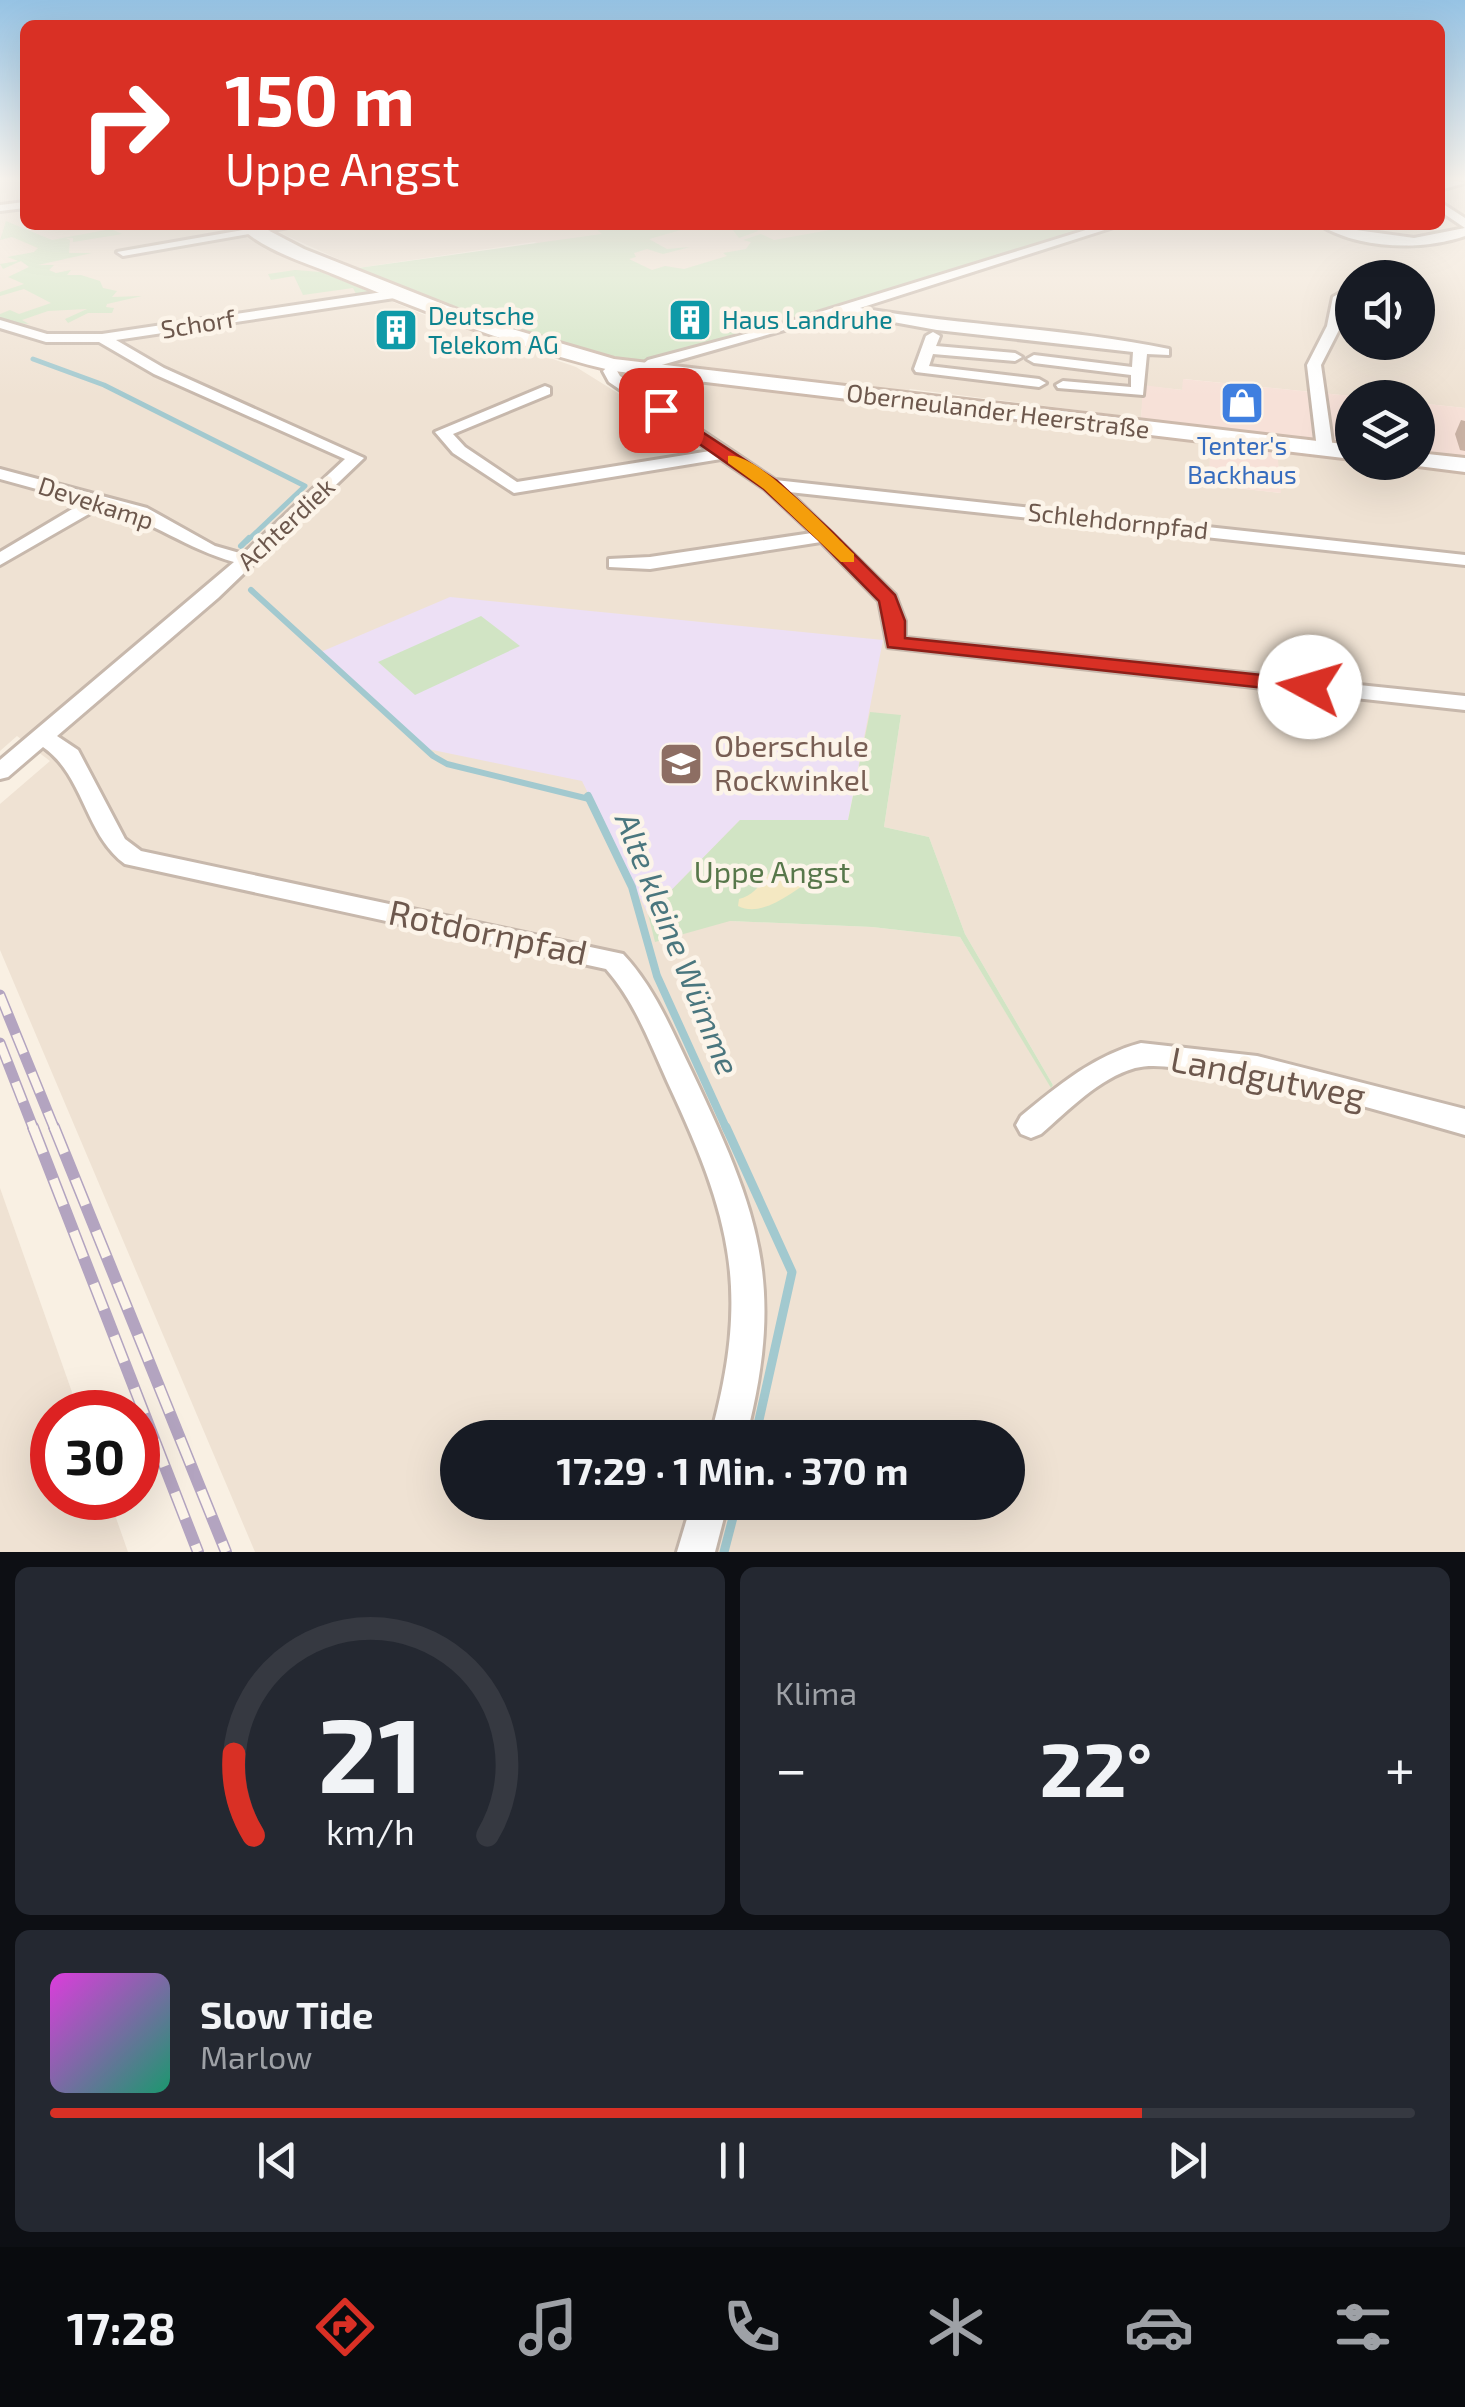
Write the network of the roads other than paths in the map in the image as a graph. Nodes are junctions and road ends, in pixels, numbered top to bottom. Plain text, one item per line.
1 (305, 252) edge
2 (1025, 252) edge
3 (396, 294) junction
4 (842, 309) junction
5 (1335, 321) edge
6 (0, 324) edge
7 (937, 326) junction
8 (102, 338) junction
9 (928, 349) junction
10 (1140, 349) junction
11 (1164, 352) dead end
12 (1016, 357) dead end
13 (1034, 359) dead end
14 (614, 365) junction
15 (644, 369) junction
16 (1138, 372) junction
17 (1039, 383) dead end
18 (1064, 385) dead end
19 (545, 391) dead end
20 (1325, 449) junction
21 (1335, 450) edge
22 (726, 454) junction
23 (1435, 462) edge
24 (1465, 466) edge
25 (0, 474) edge
26 (770, 485) junction
27 (98, 501) junction
28 (825, 536) junction
29 (0, 560) edge
30 (246, 560) junction
31 (1465, 560) edge
32 (615, 563) dead end
33 (1465, 703) edge
34 (42, 736) junction
35 (0, 772) edge
36 (1465, 1122) edge
37 (1031, 1126) dead end
38 (733, 1420) edge
39 (705, 1520) edge
40 (696, 1552) edge

1 - 3 main road, Oberneulander Heerstraße
2 - 4 street
3 - 8 street, Schorf
3 - 14 main road, Oberneulander Heerstraße
4 - 7 street
4 - 15 street
5 - 20 street
6 - 8 street, Schorf
7 - 9 street
7 - 10 street
8 - 30 street, Achterdiek
9 - 12 street
9 - 17 street
10 - 11 street
10 - 16 street
13 - 16 street
14 - 15 main road, Oberneulander Heerstraße
14 - 22 street
15 - 20 main road, Oberneulander Heerstraße
16 - 18 street
19 - 22 street
20 - 21 main road, Oberneulander Heerstraße
22 - 26 street
23 - 24 main road
25 - 27 street, Devekamp
26 - 28 street
26 - 31 street, Schlehdornpfad
27 - 29 street
27 - 30 street, Devekamp
28 - 32 street
28 - 33 street
30 - 34 street, Achterdiek
34 - 35 street, Achterdiek
34 - 38 street, Rotdornpfad
36 - 37 street, Landgutweg
39 - 40 street

